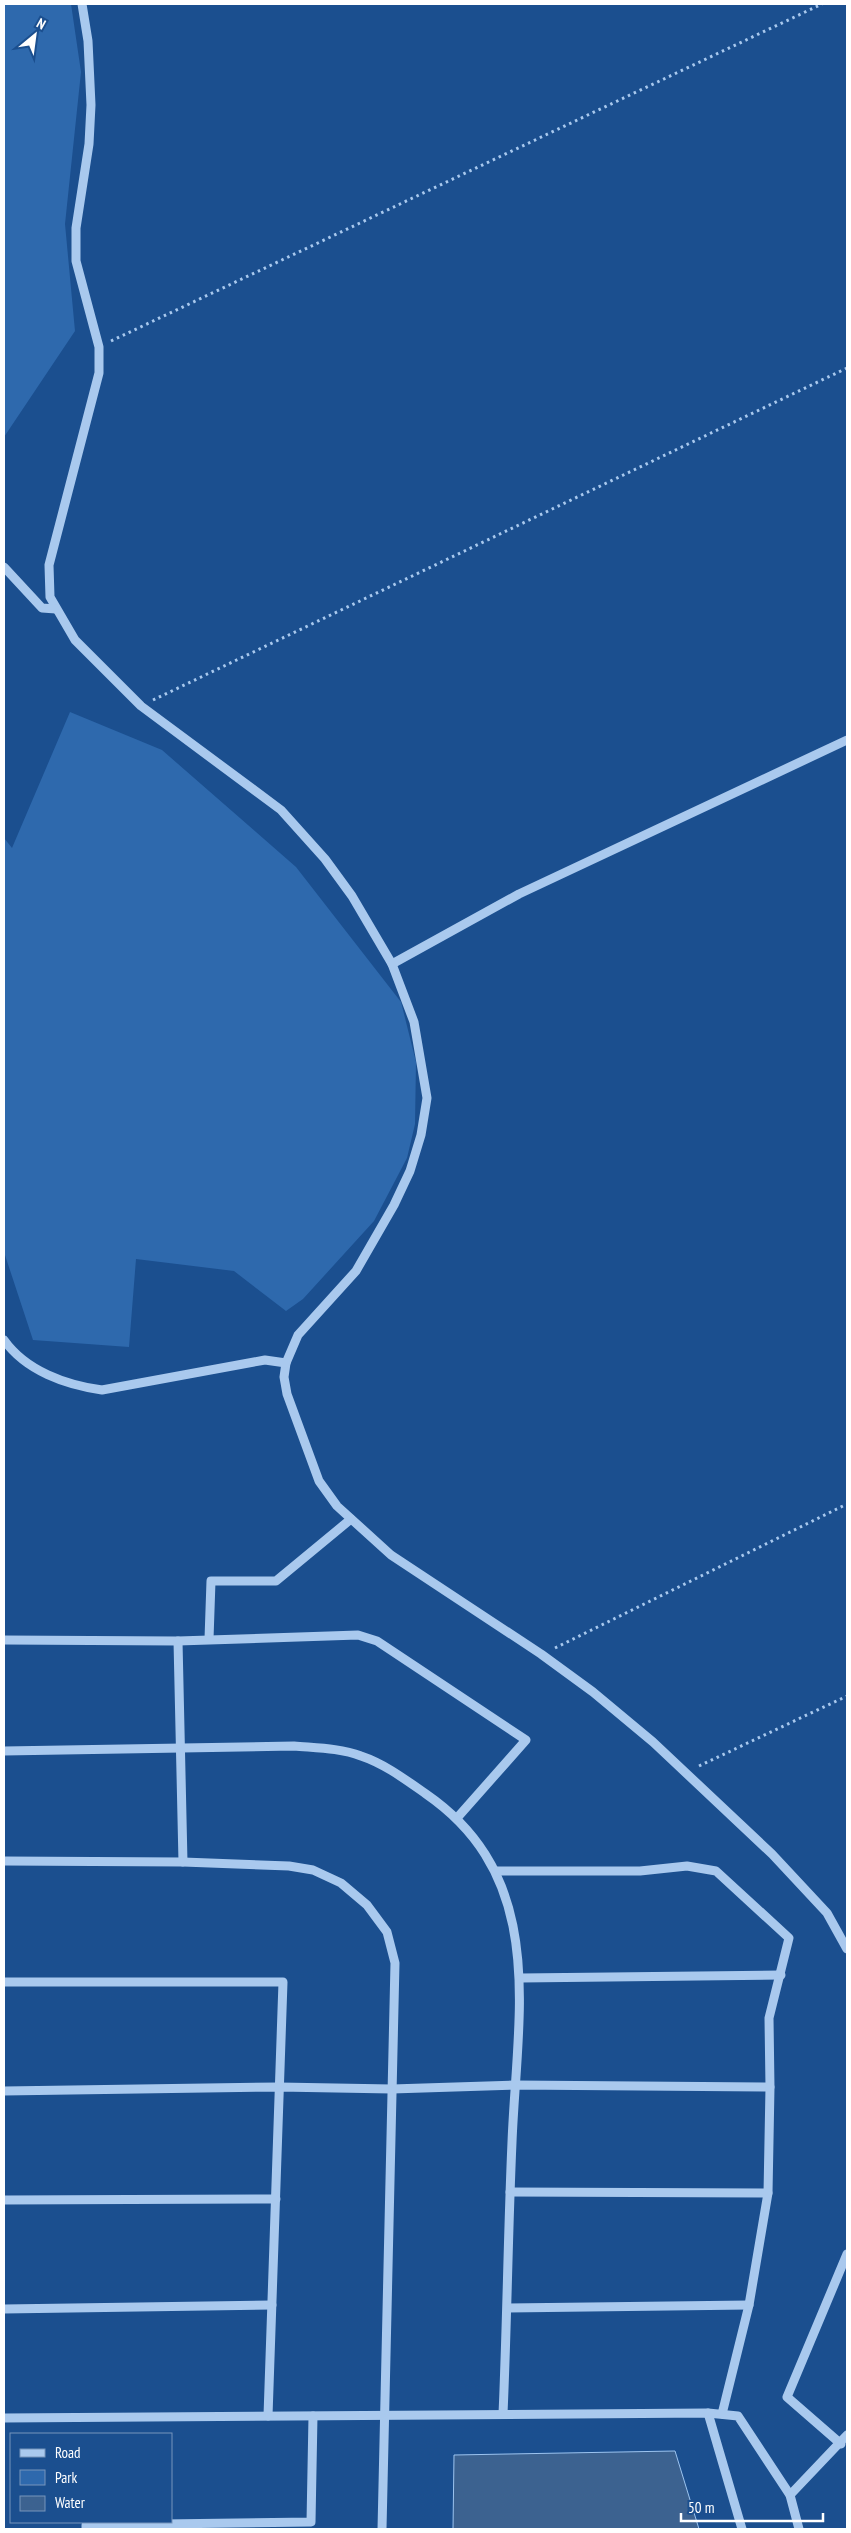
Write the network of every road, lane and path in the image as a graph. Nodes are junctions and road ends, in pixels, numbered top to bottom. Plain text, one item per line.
1 (82, 4) edge
2 (822, 4) edge
3 (98, 347) junction
4 (847, 368) edge
5 (4, 567) edge
6 (56, 609) junction
7 (141, 706) junction
8 (847, 740) edge
9 (392, 964) junction
10 (4, 1340) edge
11 (286, 1363) junction
12 (847, 1504) edge
13 (351, 1520) junction
14 (209, 1639) junction
15 (4, 1640) edge
16 (178, 1641) junction
17 (541, 1654) junction
18 (847, 1696) edge
19 (182, 1747) junction
20 (4, 1751) edge
21 (686, 1772) junction
22 (457, 1818) junction
23 (4, 1861) edge
24 (183, 1862) junction
25 (496, 1871) junction
26 (847, 1949) edge
27 (781, 1975) junction
28 (520, 1978) junction
29 (4, 1982) edge
30 (514, 2085) junction
31 (770, 2086) junction
32 (279, 2087) junction
33 (392, 2089) junction
34 (4, 2091) edge
35 (510, 2192) junction
36 (768, 2194) junction
37 (276, 2198) junction
38 (4, 2200) edge
39 (847, 2254) edge
40 (272, 2305) junction
41 (749, 2305) junction
42 (508, 2308) junction
43 (4, 2309) edge
44 (708, 2413) junction
45 (504, 2414) junction
46 (722, 2414) junction
47 (268, 2416) junction
48 (312, 2416) junction
49 (386, 2416) junction
50 (4, 2418) edge
51 (847, 2435) edge
52 (840, 2444) junction
53 (790, 2495) junction
54 (261, 2526) edge
55 (86, 2529) edge
56 (382, 2529) edge
57 (742, 2529) edge
58 (799, 2529) edge

1 - 3 street
2 - 3 path
3 - 6 street
4 - 7 path
5 - 6 street
6 - 7 street
7 - 9 street
8 - 9 street
9 - 11 street
10 - 11 street
11 - 13 street
12 - 17 path
13 - 14 street
13 - 17 street
14 - 16 street
14 - 22 street
15 - 16 street
16 - 19 street
17 - 21 street
18 - 21 path
19 - 20 street
19 - 22 street
19 - 24 street
21 - 26 street
22 - 25 street
23 - 24 street
24 - 33 street
25 - 27 street
25 - 28 street
27 - 28 street
27 - 31 street
28 - 30 street
29 - 32 street
30 - 31 street
30 - 33 street
30 - 35 street
31 - 36 street
32 - 33 street
32 - 34 street
32 - 37 street
33 - 49 street
35 - 36 street
35 - 42 street
36 - 41 street
37 - 38 street
37 - 40 street
39 - 52 street
40 - 43 street
40 - 47 street
41 - 42 street
41 - 46 street
42 - 45 street
44 - 45 street
44 - 46 street
44 - 57 street
45 - 49 street
46 - 53 street
47 - 48 street
47 - 50 street
48 - 49 street
48 - 54 street
49 - 56 street
51 - 52 street
52 - 53 street
53 - 58 street
54 - 55 street

